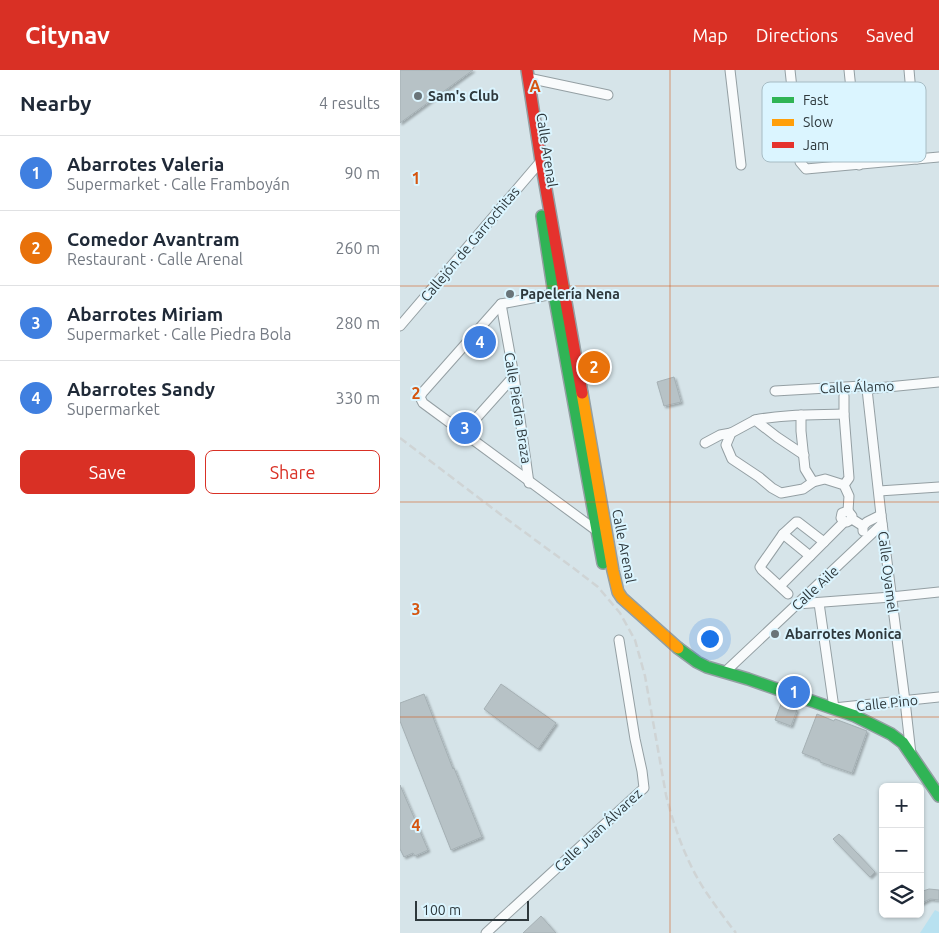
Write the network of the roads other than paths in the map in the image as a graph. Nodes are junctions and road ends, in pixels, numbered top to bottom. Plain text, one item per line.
1 (518, 70) edge
2 (730, 70) edge
3 (527, 74) edge
4 (608, 95) dead end
5 (939, 157) edge
6 (926, 159) edge
7 (800, 162) edge
8 (858, 162) edge
9 (893, 162) edge
10 (538, 164) junction
11 (741, 165) dead end
12 (858, 165) junction
13 (559, 293) junction
14 (501, 304) junction
15 (400, 326) edge
16 (514, 376) junction
17 (939, 383) edge
18 (867, 389) junction
19 (775, 391) dead end
20 (844, 396) dead end
21 (844, 414) junction
22 (801, 415) junction
23 (755, 420) junction
24 (463, 433) junction
25 (731, 433) junction
26 (705, 443) dead end
27 (804, 454) junction
28 (813, 482) junction
29 (530, 483) junction
30 (844, 485) junction
31 (939, 487) edge
32 (878, 491) junction
33 (848, 517) junction
34 (882, 519) junction
35 (863, 526) junction
36 (597, 531) junction
37 (783, 534) junction
38 (865, 540) junction
39 (824, 542) junction
40 (810, 556) junction
41 (780, 586) junction
42 (618, 592) junction
43 (939, 592) edge
44 (788, 594) dead end
45 (891, 597) junction
46 (819, 603) junction
47 (797, 604) junction
48 (619, 640) dead end
49 (725, 672) junction
50 (939, 697) edge
51 (905, 701) junction
52 (834, 708) junction
53 (911, 754) junction
54 (938, 791) edge
55 (486, 933) edge

1 - 10 street, Calle Arenal
2 - 11 street
3 - 4 street
3 - 10 street, Calle Arenal
5 - 6 street
7 - 12 street
8 - 12 street
9 - 12 street
10 - 13 street, Calle Arenal
10 - 15 street, Callejón de Garrochitas
13 - 14 street
13 - 36 street, Calle Arenal
13 - 42 street, Calle Arenal
14 - 16 street, Calle Piedra Braza
14 - 24 street
16 - 24 street
16 - 29 street, Calle Piedra Braza
17 - 18 street, Calle Álamo
18 - 19 street, Calle Álamo
18 - 32 street, Calle Oyamel
20 - 21 street
21 - 22 street
21 - 30 street
22 - 23 street
22 - 27 street
23 - 25 street
23 - 27 street
24 - 29 street
25 - 26 street
25 - 28 street
27 - 28 street
28 - 30 street
29 - 36 street
30 - 33 street
31 - 32 street
32 - 34 street, Calle Oyamel
33 - 35 street
33 - 39 street
34 - 35 street
34 - 38 street, Calle Aile
34 - 45 street, Calle Oyamel
35 - 38 street
36 - 42 street, Calle Arenal
37 - 39 street
37 - 40 street
37 - 41 street
38 - 47 street, Calle Aile
39 - 40 street
40 - 41 street
41 - 44 street
42 - 49 street
43 - 45 street
45 - 46 street
45 - 51 street, Calle Oyamel
46 - 47 street
46 - 52 street
47 - 49 street, Calle Aile
48 - 55 street, Calle Juan Álvarez
49 - 52 street
50 - 51 street, Calle Pino
51 - 52 street, Calle Pino
51 - 53 street, Calle Oyamel
52 - 53 street
53 - 54 street

